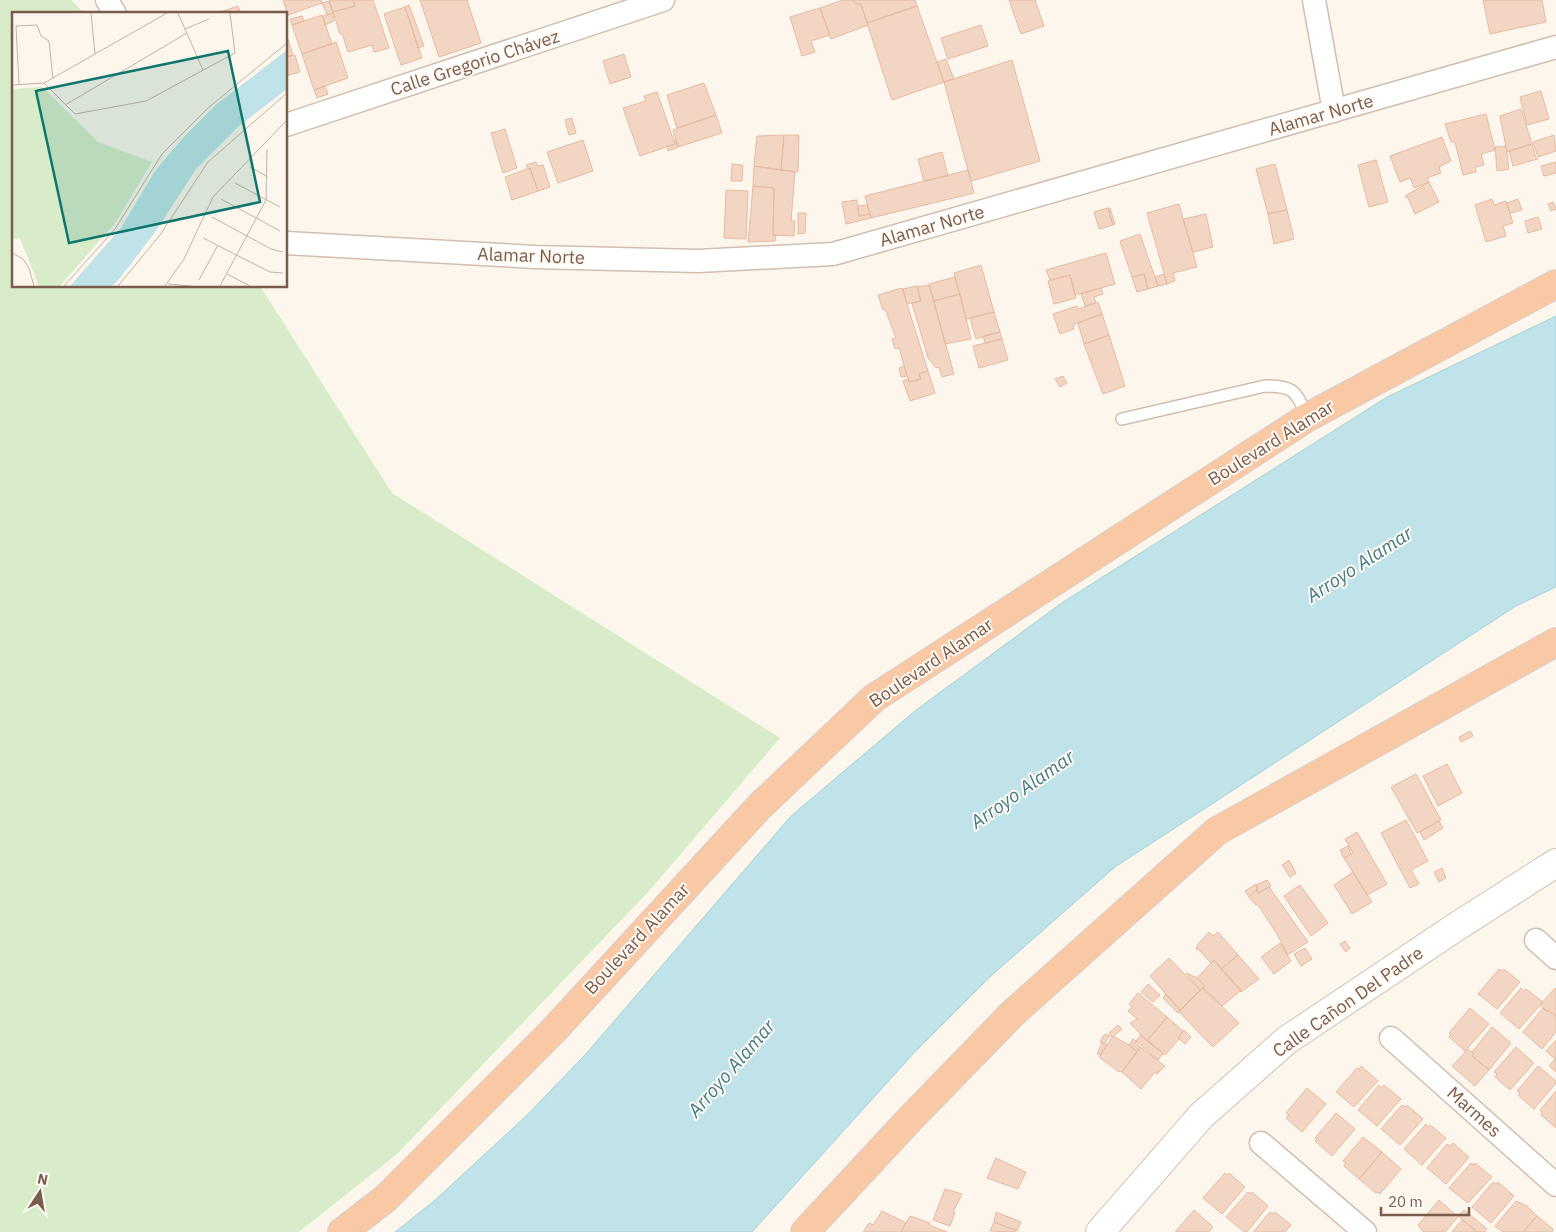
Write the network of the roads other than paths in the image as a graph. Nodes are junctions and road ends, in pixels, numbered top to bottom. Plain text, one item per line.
1 (107, 0) edge
2 (663, 0) edge
3 (1314, 0) edge
4 (114, 12) edge
5 (1556, 46) edge
6 (1334, 111) junction
7 (288, 124) edge
8 (288, 243) edge
9 (1556, 284) edge
10 (1308, 417) junction
11 (1122, 419) dead end
12 (1556, 642) edge
13 (1556, 863) edge
14 (1536, 940) dead end
15 (1556, 958) edge
16 (1391, 1038) dead end
17 (1261, 1143) dead end
18 (1556, 1185) edge
19 (342, 1232) edge
20 (805, 1232) edge
21 (1100, 1232) edge
22 (1365, 1232) edge

1 - 4 street
2 - 7 street, Calle Gregorio Chávez
3 - 6 street
5 - 6 street, Alamar Norte
6 - 8 street, Alamar Norte
9 - 10 highway, Boulevard Alamar
10 - 11 lane
10 - 19 highway, Boulevard Alamar
12 - 20 highway
13 - 21 street, Calle Cañon Del Padre
14 - 15 street
16 - 18 street, Marmes
17 - 22 street

